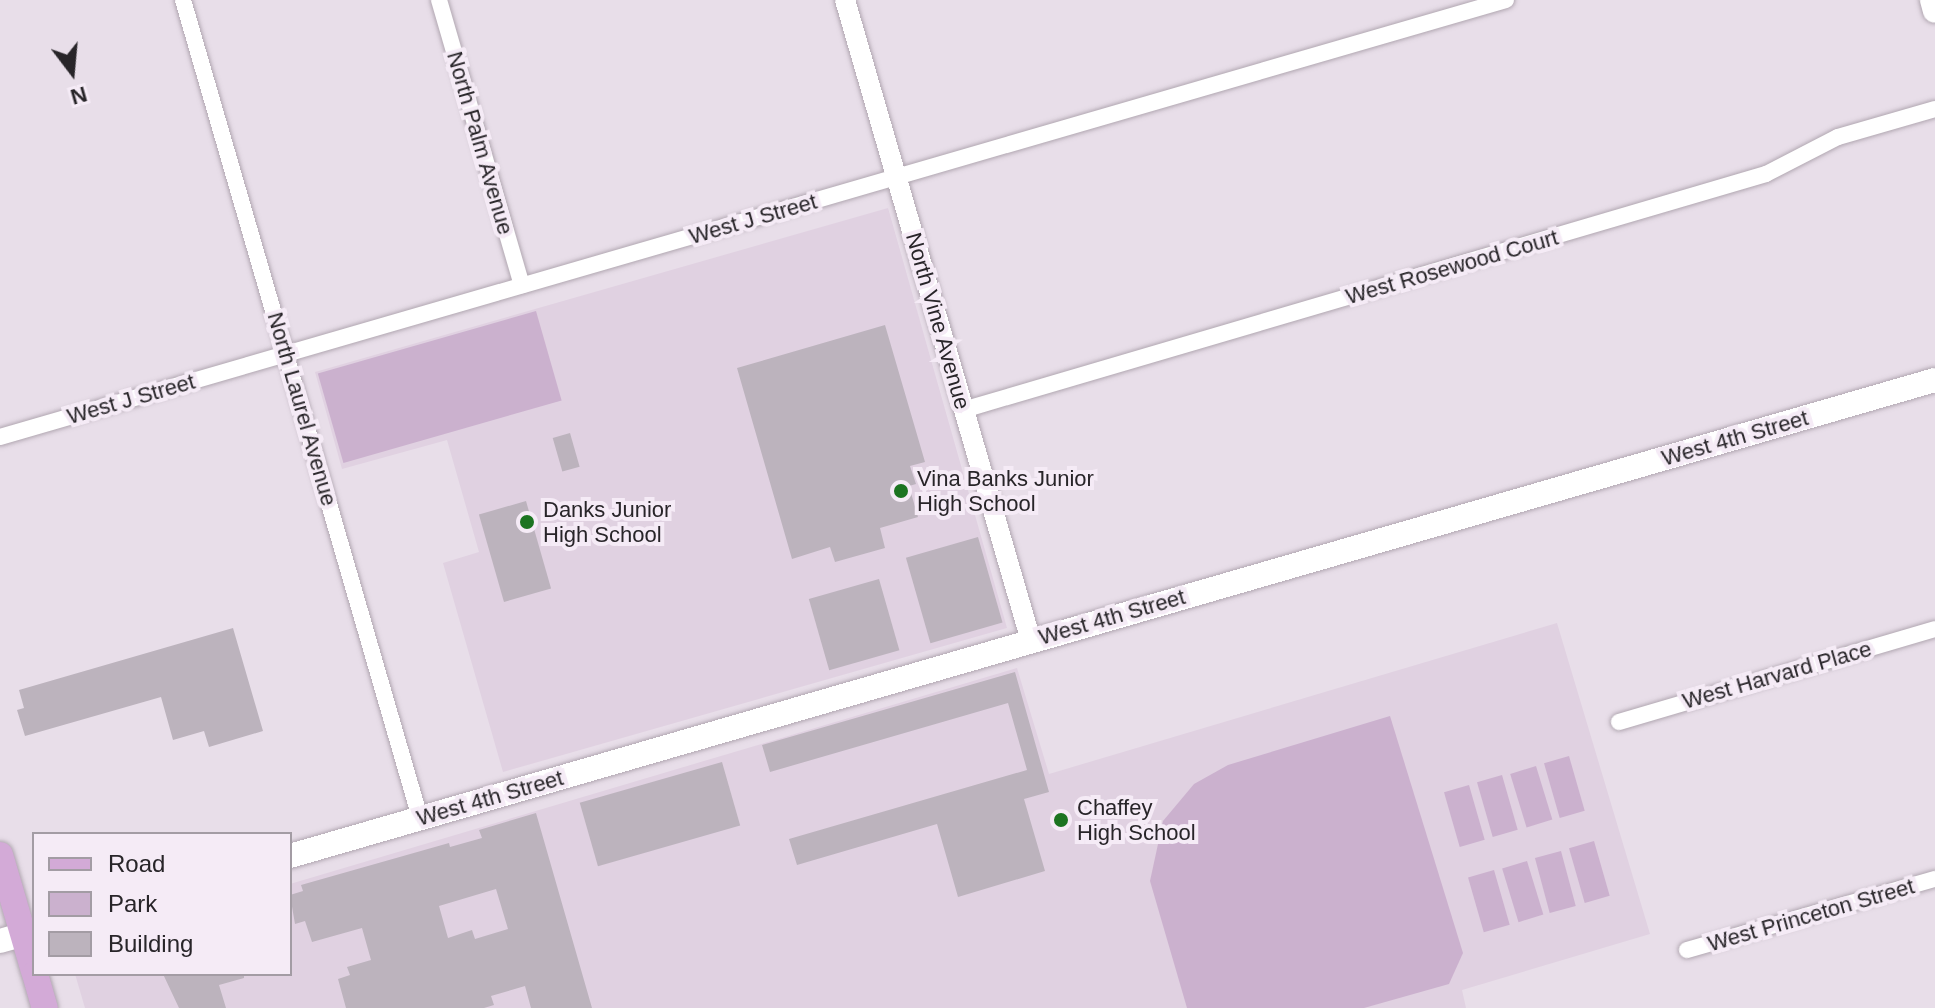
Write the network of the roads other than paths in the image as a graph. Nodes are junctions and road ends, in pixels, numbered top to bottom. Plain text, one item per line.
1 (183, 0) edge
2 (439, 0) edge
3 (845, 0) edge
4 (1506, 0) edge
5 (1932, 0) edge
6 (1935, 11) edge
7 (1935, 109) edge
8 (897, 178) junction
9 (522, 285) junction
10 (286, 354) junction
11 (1935, 380) edge
12 (963, 410) junction
13 (0, 437) edge
14 (1935, 629) edge
15 (1031, 641) junction
16 (1619, 722) dead end
17 (420, 818) junction
18 (0, 855) edge
19 (292, 855) edge
20 (1935, 879) edge
21 (19, 935) edge
22 (1687, 950) dead end
23 (32, 967) edge
24 (35, 976) edge
25 (45, 1008) edge

1 - 10 street, North Laurel Avenue
2 - 9 street, North Palm Avenue
3 - 8 street, North Vine Avenue
4 - 8 street, West J Street
5 - 6 main road
7 - 12 street, West Rosewood Court
8 - 9 street, West J Street
8 - 12 street, North Vine Avenue
9 - 10 street, West J Street
10 - 13 street, West J Street
10 - 17 street, North Laurel Avenue
11 - 15 main road, West 4th Street
12 - 15 street, North Vine Avenue
14 - 16 street, West Harvard Place
15 - 17 main road, West 4th Street
17 - 19 main road, West 4th Street
18 - 21 main road
20 - 22 street, West Princeton Street
21 - 23 main road
24 - 25 main road

